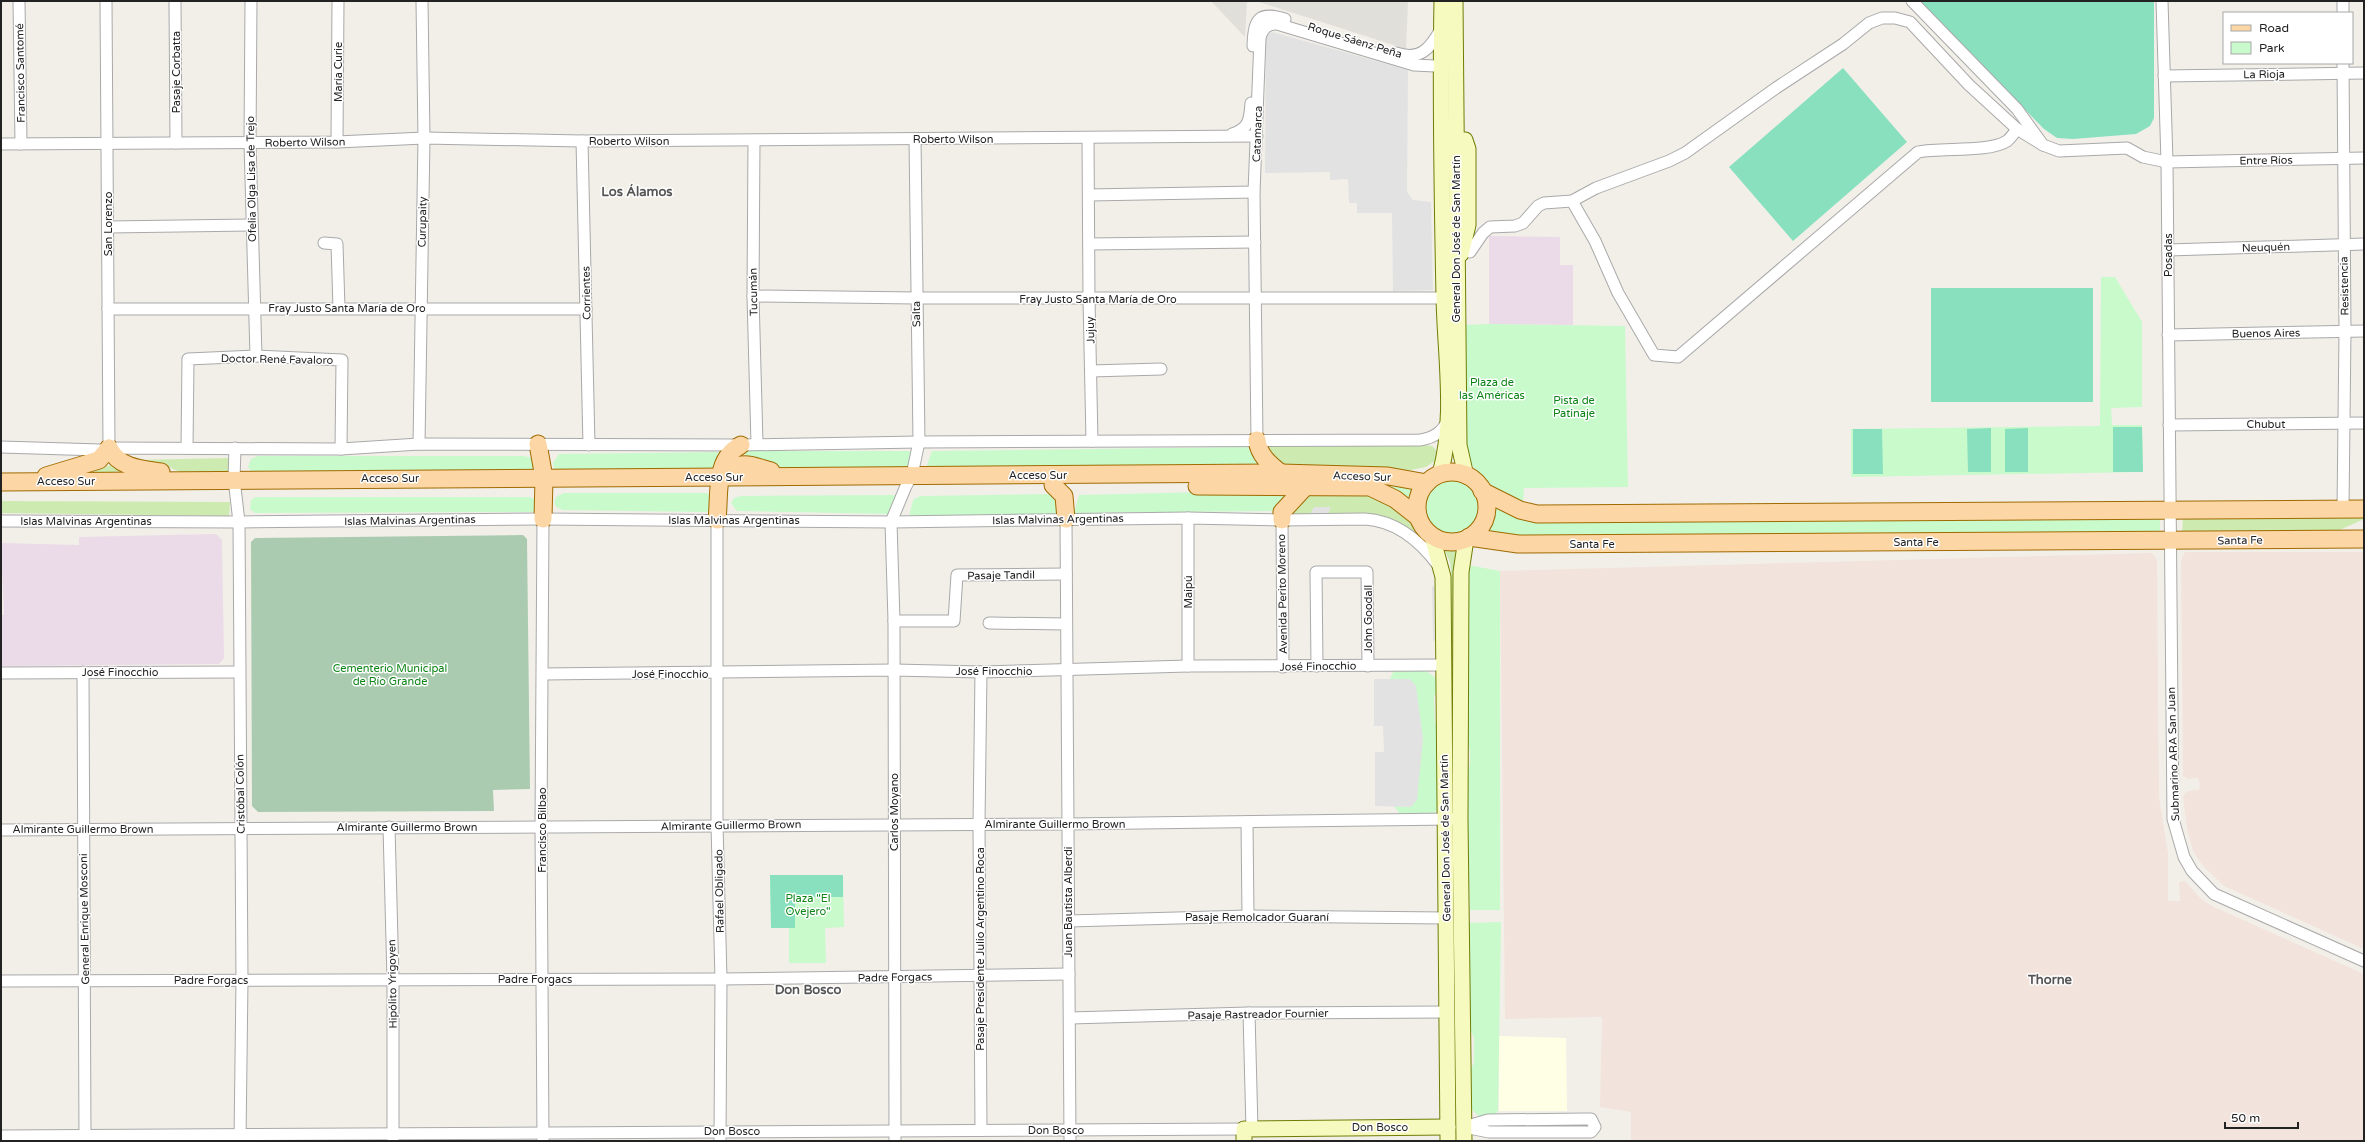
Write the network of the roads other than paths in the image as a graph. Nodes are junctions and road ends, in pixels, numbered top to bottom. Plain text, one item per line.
1 (19, 1) edge
2 (106, 1) edge
3 (176, 1) edge
4 (251, 1) edge
5 (338, 1) edge
6 (422, 1) edge
7 (1442, 1) edge
8 (1455, 1) edge
9 (1912, 1) edge
10 (2162, 1) edge
11 (2343, 1) edge
12 (2343, 12) edge
13 (1262, 23) junction
14 (1441, 28) junction
15 (1455, 56) junction
16 (1440, 63) junction
17 (2343, 68) edge
18 (2364, 73) edge
19 (2164, 76) junction
20 (2017, 129) junction
21 (1222, 136) junction
22 (1257, 136) junction
23 (424, 138) junction
24 (1088, 138) junction
25 (915, 139) junction
26 (1449, 139) junction
27 (754, 140) junction
28 (582, 141) junction
29 (338, 142) junction
30 (176, 143) junction
31 (250, 143) junction
32 (1, 144) edge
33 (20, 144) junction
34 (107, 144) junction
35 (2043, 145) junction
36 (2344, 158) junction
37 (2364, 158) edge
38 (2167, 162) junction
39 (1254, 192) junction
40 (1089, 195) junction
41 (1572, 201) junction
42 (251, 225) junction
43 (108, 227) junction
44 (1255, 242) junction
45 (324, 243) dead end
46 (1089, 244) junction
47 (2364, 244) edge
48 (2343, 245) junction
49 (1462, 247) junction
50 (2168, 250) junction
51 (1456, 272) junction
52 (753, 296) junction
53 (916, 298) junction
54 (1444, 298) junction
55 (1088, 299) junction
56 (1256, 299) junction
57 (421, 307) junction
58 (339, 308) junction
59 (108, 309) junction
60 (254, 309) junction
61 (586, 309) junction
62 (2345, 331) junction
63 (2364, 331) edge
64 (2168, 335) junction
65 (256, 356) junction
66 (1161, 369) dead end
67 (1092, 371) junction
68 (1448, 419) junction
69 (2344, 423) junction
70 (2364, 423) edge
71 (2169, 424) junction
72 (1257, 440) junction
73 (1092, 441) junction
74 (919, 442) junction
75 (419, 444) junction
76 (538, 444) junction
77 (589, 445) junction
78 (749, 445) junction
79 (1, 447) edge
80 (109, 448) junction
81 (187, 448) junction
82 (235, 448) junction
83 (341, 449) junction
84 (1281, 473) junction
85 (1466, 476) junction
86 (1433, 479) junction
87 (182, 480) junction
88 (909, 480) junction
89 (33, 481) junction
90 (1, 482) edge
91 (544, 482) junction
92 (721, 482) junction
93 (235, 484) junction
94 (1053, 485) junction
95 (1306, 486) junction
96 (1482, 491) junction
97 (1, 492) edge
98 (2170, 509) junction
99 (2343, 509) junction
100 (2364, 509) edge
101 (1418, 517) junction
102 (1188, 518) junction
103 (543, 519) junction
104 (1066, 519) junction
105 (717, 520) junction
106 (1282, 520) junction
107 (1, 521) edge
108 (239, 522) junction
109 (891, 522) junction
110 (2364, 526) edge
111 (1432, 536) junction
112 (1468, 538) junction
113 (2329, 539) junction
114 (2364, 539) edge
115 (2169, 541) junction
116 (1066, 574) junction
117 (1443, 577) junction
118 (894, 621) junction
119 (989, 624) dead end
120 (1066, 624) junction
121 (1444, 665) junction
122 (1188, 666) junction
123 (1317, 666) junction
124 (1368, 666) junction
125 (1283, 667) junction
126 (894, 670) junction
127 (1066, 670) junction
128 (83, 672) junction
129 (238, 672) junction
130 (981, 672) junction
131 (717, 673) junction
132 (1, 674) edge
133 (543, 674) junction
134 (1444, 819) junction
135 (1460, 819) junction
136 (1248, 822) junction
137 (894, 823) junction
138 (979, 824) junction
139 (1068, 824) junction
140 (717, 825) junction
141 (541, 826) junction
142 (389, 827) junction
143 (240, 828) junction
144 (83, 829) junction
145 (1, 830) edge
146 (1248, 916) junction
147 (1445, 918) junction
148 (1069, 921) junction
149 (2364, 961) edge
150 (1069, 974) junction
151 (894, 976) junction
152 (980, 976) junction
153 (543, 978) junction
154 (393, 979) junction
155 (721, 979) junction
156 (242, 980) junction
157 (1, 981) edge
158 (85, 981) junction
159 (1446, 1012) junction
160 (1249, 1013) junction
161 (1070, 1018) junction
162 (980, 1130) junction
163 (1070, 1130) junction
164 (1252, 1134) edge
165 (1448, 1134) edge
166 (1464, 1134) edge
167 (1, 1136) edge
168 (719, 1136) edge
169 (895, 1136) edge
170 (392, 1137) edge
171 (543, 1137) edge
172 (85, 1138) edge
173 (240, 1138) edge
174 (1070, 1141) edge

1 - 33 street, Francisco Santomé
2 - 34 street, San Lorenzo
3 - 30 street, Pasaje Corbatta
4 - 31 street, Ofelia Olga Lisa de Trejo
5 - 29 street, María Curie
6 - 23 street, Curupaity
7 - 14 main road, General Don José de San Martín
8 - 15 main road, General Don José de San Martín
9 - 35 street
10 - 19 street, Posadas
11 - 12 street
13 - 14 street, Roque Sáenz Peña
13 - 16 street, Roque Sáenz Peña
13 - 21 street, Catamarca
13 - 22 street, Catamarca
14 - 16 main road, General Don José de San Martín
15 - 16 street, Roque Sáenz Peña
15 - 26 main road, General Don José de San Martín
16 - 26 main road, General Don José de San Martín
17 - 18 street, La Rioja
17 - 19 street, La Rioja
17 - 36 street, Resistencia
19 - 38 street, Posadas
20 - 35 street, Entre Ríos
20 - 41 street, Entre Ríos
20 - 41 street
21 - 22 street, Roberto Wilson
21 - 24 street, Roberto Wilson
22 - 39 street, Catamarca
23 - 28 street, Roberto Wilson
23 - 29 street, Roberto Wilson
23 - 57 street, Curupaity
24 - 25 street, Roberto Wilson
24 - 40 street, Jujuy
25 - 27 street, Roberto Wilson
25 - 53 street, Salta
26 - 49 main road
26 - 51 main road, General Don José de San Martín
26 - 54 main road, General Don José de San Martín
27 - 28 street, Roberto Wilson
27 - 52 street, Tucumán
28 - 61 street, Corrientes
29 - 31 street, Roberto Wilson
30 - 31 street, Roberto Wilson
30 - 34 street, Roberto Wilson
31 - 42 street, Ofelia Olga Lisa de Trejo
32 - 33 street, Roberto Wilson
33 - 34 street, Roberto Wilson
34 - 43 street, San Lorenzo
35 - 38 street, Entre Ríos
36 - 37 street, Entre Ríos
36 - 38 street, Entre Ríos
36 - 48 street, Resistencia
38 - 50 street, Posadas
39 - 40 street
39 - 44 street, Catamarca
40 - 46 street, Jujuy
41 - 49 street
42 - 43 street
42 - 60 street, Ofelia Olga Lisa de Trejo
43 - 59 street, San Lorenzo
44 - 46 street
44 - 56 street, Catamarca
45 - 58 street
46 - 55 street, Jujuy
47 - 48 street, Neuquén
48 - 50 street, Neuquén
48 - 62 street, Resistencia
49 - 51 main road
50 - 64 street, Posadas
51 - 85 main road, General Don José de San Martín
52 - 53 street, Fray Justo Santa María de Oro
52 - 78 street, Tucumán
53 - 55 street, Fray Justo Santa María de Oro
53 - 74 street, Salta
54 - 56 street, Fray Justo Santa María de Oro
54 - 68 main road, General Don José de San Martín
55 - 56 street, Fray Justo Santa María de Oro
55 - 67 street, Jujuy
56 - 72 street, Catamarca
57 - 58 street, Fray Justo Santa María de Oro
57 - 61 street, Fray Justo Santa María de Oro
57 - 75 street, Curupaity
58 - 60 street, Fray Justo Santa María de Oro
59 - 60 street, Fray Justo Santa María de Oro
59 - 80 street, San Lorenzo
60 - 65 street, Ofelia Olga Lisa de Trejo
61 - 77 street, Corrientes
62 - 63 street, Buenos Aires
62 - 64 street, Buenos Aires
62 - 69 street, Resistencia
64 - 71 street, Posadas
65 - 81 street, Doctor René Favaloro
65 - 83 street, Doctor René Favaloro
66 - 67 street
67 - 73 street, Jujuy
68 - 72 street
68 - 86 main road, General Don José de San Martín
69 - 70 street, Chubut
69 - 71 street, Chubut
69 - 99 street, Resistencia
71 - 98 street, Posadas
72 - 73 street
72 - 84 main road
73 - 74 street
74 - 78 street
74 - 88 street, Salta
75 - 76 street
75 - 83 street
76 - 77 street
76 - 91 main road
77 - 78 street
78 - 92 main road
79 - 80 street
80 - 81 street
80 - 87 main road
80 - 89 main road
81 - 82 street
82 - 83 street
82 - 93 street, Cristóbal Colón
84 - 86 main road, Acceso Sur
84 - 88 main road, Acceso Sur
85 - 86 main road
85 - 96 main road
86 - 101 main road
87 - 89 main road, Acceso Sur
87 - 93 main road, Acceso Sur
88 - 92 main road, Acceso Sur
88 - 92 main road, Acceso Sur
88 - 94 main road, Acceso Sur
88 - 109 street, Carlos Moyano
89 - 90 main road, Acceso Sur
91 - 92 main road, Acceso Sur
91 - 93 main road, Acceso Sur
91 - 103 main road
92 - 105 main road
93 - 97 main road, Acceso Sur
93 - 108 street, Cristóbal Colón
94 - 95 main road, Acceso Sur
94 - 104 main road
95 - 101 main road, Acceso Sur
95 - 106 main road
96 - 98 main road
96 - 112 main road
98 - 99 main road
98 - 115 street, Submarino ARA San Juan
99 - 100 main road
101 - 111 main road
102 - 104 street, Islas Malvinas Argentinas
102 - 106 street, Islas Malvinas Argentinas
102 - 122 street, Maipú
103 - 105 street, Islas Malvinas Argentinas
103 - 108 street, Islas Malvinas Argentinas
103 - 133 street, Francisco Bilbao
104 - 109 street, Islas Malvinas Argentinas
104 - 116 street, Juan Bautista Alberdi
105 - 109 street, Islas Malvinas Argentinas
105 - 131 street, Rafael Obligado
106 - 117 street, Islas Malvinas Argentinas
106 - 125 street, Avenida Perito Moreno
107 - 108 street, Islas Malvinas Argentinas
108 - 129 street, Cristóbal Colón
109 - 118 street, Carlos Moyano
110 - 113 main road
111 - 112 main road
111 - 117 main road, General Don José de San Martín
112 - 115 main road, Santa Fe
112 - 135 main road, General Don José de San Martín
113 - 114 main road, Santa Fe
113 - 115 main road, Santa Fe
115 - 149 street, Submarino ARA San Juan
116 - 118 street, Pasaje Tandil
116 - 120 street, Juan Bautista Alberdi
117 - 121 main road, General Don José de San Martín
118 - 126 street, Carlos Moyano
119 - 120 street
120 - 127 street, Juan Bautista Alberdi
121 - 124 street, José Finocchio
121 - 134 main road, General Don José de San Martín
122 - 125 street, José Finocchio
122 - 127 street, José Finocchio
123 - 124 street, José Finocchio
123 - 124 street, John Goodall
123 - 125 street, José Finocchio
126 - 130 street, José Finocchio
126 - 131 street, José Finocchio
126 - 137 street, Carlos Moyano
127 - 130 street, José Finocchio
127 - 139 street, Juan Bautista Alberdi
128 - 129 street, José Finocchio
128 - 132 street, José Finocchio
128 - 144 street, General Enrique Mosconi
129 - 143 street, Cristóbal Colón
130 - 138 street, Pasaje Presidente Julio Argentino Roca
131 - 133 street, José Finocchio
131 - 140 street, Rafael Obligado
133 - 141 street, Francisco Bilbao
134 - 135 street, Almirante Guillermo Brown
134 - 136 street, Almirante Guillermo Brown
134 - 147 main road, General Don José de San Martín
135 - 166 main road, General Don José de San Martín
136 - 139 street, Almirante Guillermo Brown
136 - 146 street
137 - 138 street, Almirante Guillermo Brown
137 - 140 street, Almirante Guillermo Brown
137 - 151 street, Carlos Moyano
138 - 139 street, Almirante Guillermo Brown
138 - 152 street, Pasaje Presidente Julio Argentino Roca
139 - 148 street, Juan Bautista Alberdi
140 - 141 street, Almirante Guillermo Brown
140 - 155 street, Rafael Obligado
141 - 142 street, Almirante Guillermo Brown
141 - 153 street, Francisco Bilbao
142 - 143 street, Almirante Guillermo Brown
142 - 154 street, Hipólito Yrigoyen
143 - 144 street, Almirante Guillermo Brown
143 - 156 street, Cristóbal Colón
144 - 145 street, Almirante Guillermo Brown
144 - 158 street, General Enrique Mosconi
146 - 147 street, Pasaje Remolcador Guaraní
146 - 148 street, Pasaje Remolcador Guaraní
147 - 159 main road, General Don José de San Martín
148 - 150 street, Juan Bautista Alberdi
150 - 152 street, Padre Forgacs
150 - 161 street, Juan Bautista Alberdi
151 - 152 street, Padre Forgacs
151 - 155 street, Padre Forgacs
151 - 169 street, Carlos Moyano
152 - 162 street, Pasaje Presidente Julio Argentino Roca
153 - 154 street, Padre Forgacs
153 - 155 street, Padre Forgacs
153 - 171 street, Francisco Bilbao
154 - 156 street, Padre Forgacs
154 - 170 street, Hipólito Yrigoyen
155 - 168 street, Rafael Obligado
156 - 158 street, Padre Forgacs
156 - 173 street, Cristóbal Colón
157 - 158 street, Padre Forgacs
158 - 172 street, General Enrique Mosconi
159 - 160 street, Pasaje Rastreador Fournier
159 - 165 main road, General Don José de San Martín
160 - 161 street, Pasaje Rastreador Fournier
160 - 164 street
161 - 163 street, Juan Bautista Alberdi
162 - 163 street, Don Bosco
162 - 169 street, Don Bosco
163 - 164 street, Don Bosco
163 - 174 street, Juan Bautista Alberdi
164 - 165 main road, Don Bosco
165 - 166 street, Don Bosco
166 - 166 street, Don Bosco
167 - 172 street, Don Bosco
168 - 169 street, Don Bosco
168 - 171 street, Don Bosco
170 - 171 street, Don Bosco
170 - 173 street, Don Bosco
172 - 173 street, Don Bosco

